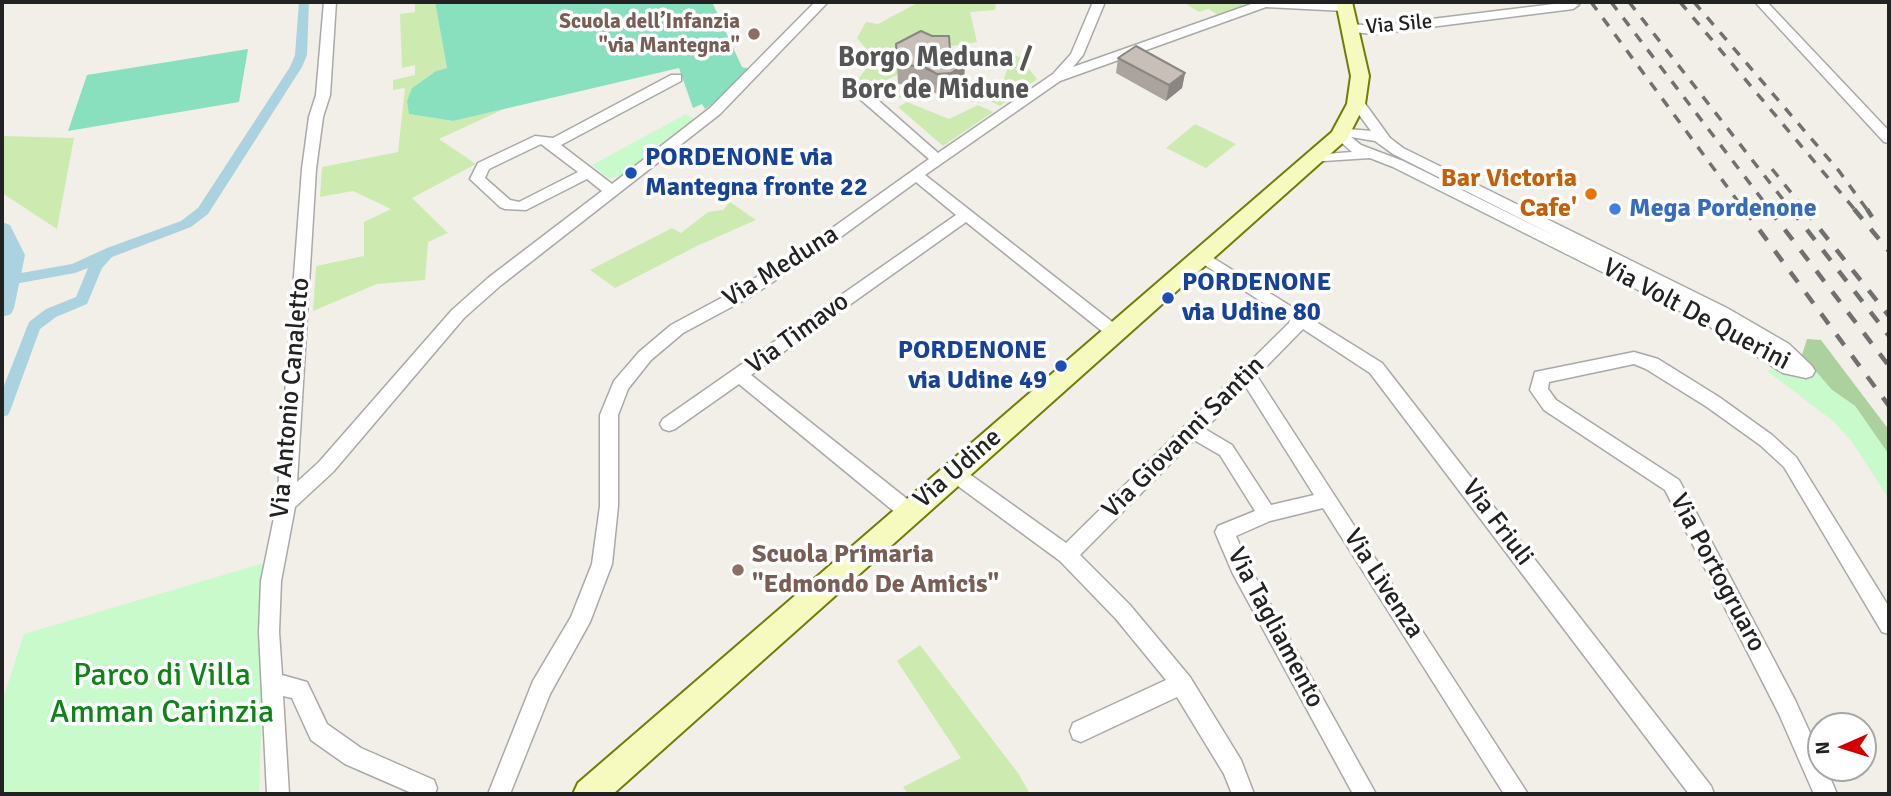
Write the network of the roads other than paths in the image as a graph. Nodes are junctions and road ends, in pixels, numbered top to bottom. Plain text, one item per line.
1 (330, 2) edge
2 (822, 2) edge
3 (1099, 2) edge
4 (1761, 2) edge
5 (1573, 5) dead end
6 (1346, 13) edge
7 (676, 78) dead end
8 (1055, 78) junction
9 (866, 97) dead end
10 (1356, 101) junction
11 (1341, 133) junction
12 (1889, 139) edge
13 (551, 145) junction
14 (1388, 152) junction
15 (1313, 159) junction
16 (938, 160) junction
17 (587, 173) junction
18 (917, 176) junction
19 (613, 192) junction
20 (966, 215) junction
21 (1202, 256) junction
22 (1648, 282) junction
23 (1298, 319) junction
24 (1114, 332) junction
25 (1247, 374) junction
26 (739, 375) junction
27 (669, 424) dead end
28 (1190, 429) junction
29 (954, 473) junction
30 (1328, 499) junction
31 (286, 503) junction
32 (909, 512) junction
33 (1267, 514) junction
34 (1067, 555) junction
35 (1889, 625) edge
36 (272, 683) junction
37 (1182, 684) junction
38 (1081, 732) dead end
39 (426, 788) dead end
40 (278, 794) edge
41 (499, 794) edge
42 (589, 794) edge
43 (1243, 794) edge
44 (1365, 794) edge
45 (1517, 794) edge
46 (1703, 794) edge
47 (1826, 794) edge

1 - 31 street, Via Antonio Canaletto
2 - 19 street
3 - 8 street
4 - 12 street
5 - 6 street, Via Sile
6 - 8 street, Via Meduna
6 - 10 main road, Via Udine
7 - 13 street
8 - 16 street, Via Meduna
9 - 16 street
10 - 11 main road, Via Udine
10 - 14 street, Via Volt De Querini
11 - 14 street, Via Volt De Querini
11 - 15 main road, Via Udine
13 - 17 street
13 - 17 street
14 - 15 street, Via Volt De Querini
14 - 22 street, Via Volt De Querini
15 - 21 main road, Via Udine
16 - 18 street, Via Meduna
17 - 19 street
18 - 20 street
18 - 41 street, Via Meduna
19 - 31 street
20 - 24 street
20 - 26 street, Via Timavo
21 - 23 street, Via Friuli
21 - 24 main road, Via Udine
22 - 22 street, Via Volt De Querini
23 - 25 street, Via Giovanni Santin
23 - 46 street, Via Friuli
24 - 29 main road, Via Udine
25 - 28 street, Via Giovanni Santin
25 - 30 street, Via Livenza
26 - 27 street
26 - 32 street, Via Timavo
28 - 33 street, Via Tagliamento
28 - 34 street, Via Giovanni Santin
29 - 32 main road, Via Udine
29 - 34 street
30 - 33 street
30 - 45 street, Via Livenza
31 - 36 street, Via Antonio Canaletto
32 - 42 main road, Via Udine
33 - 44 street, Via Tagliamento
34 - 37 street
35 - 47 street, Via Portogruaro
36 - 39 street
36 - 40 street, Via Antonio Canaletto
37 - 38 street
37 - 43 street

